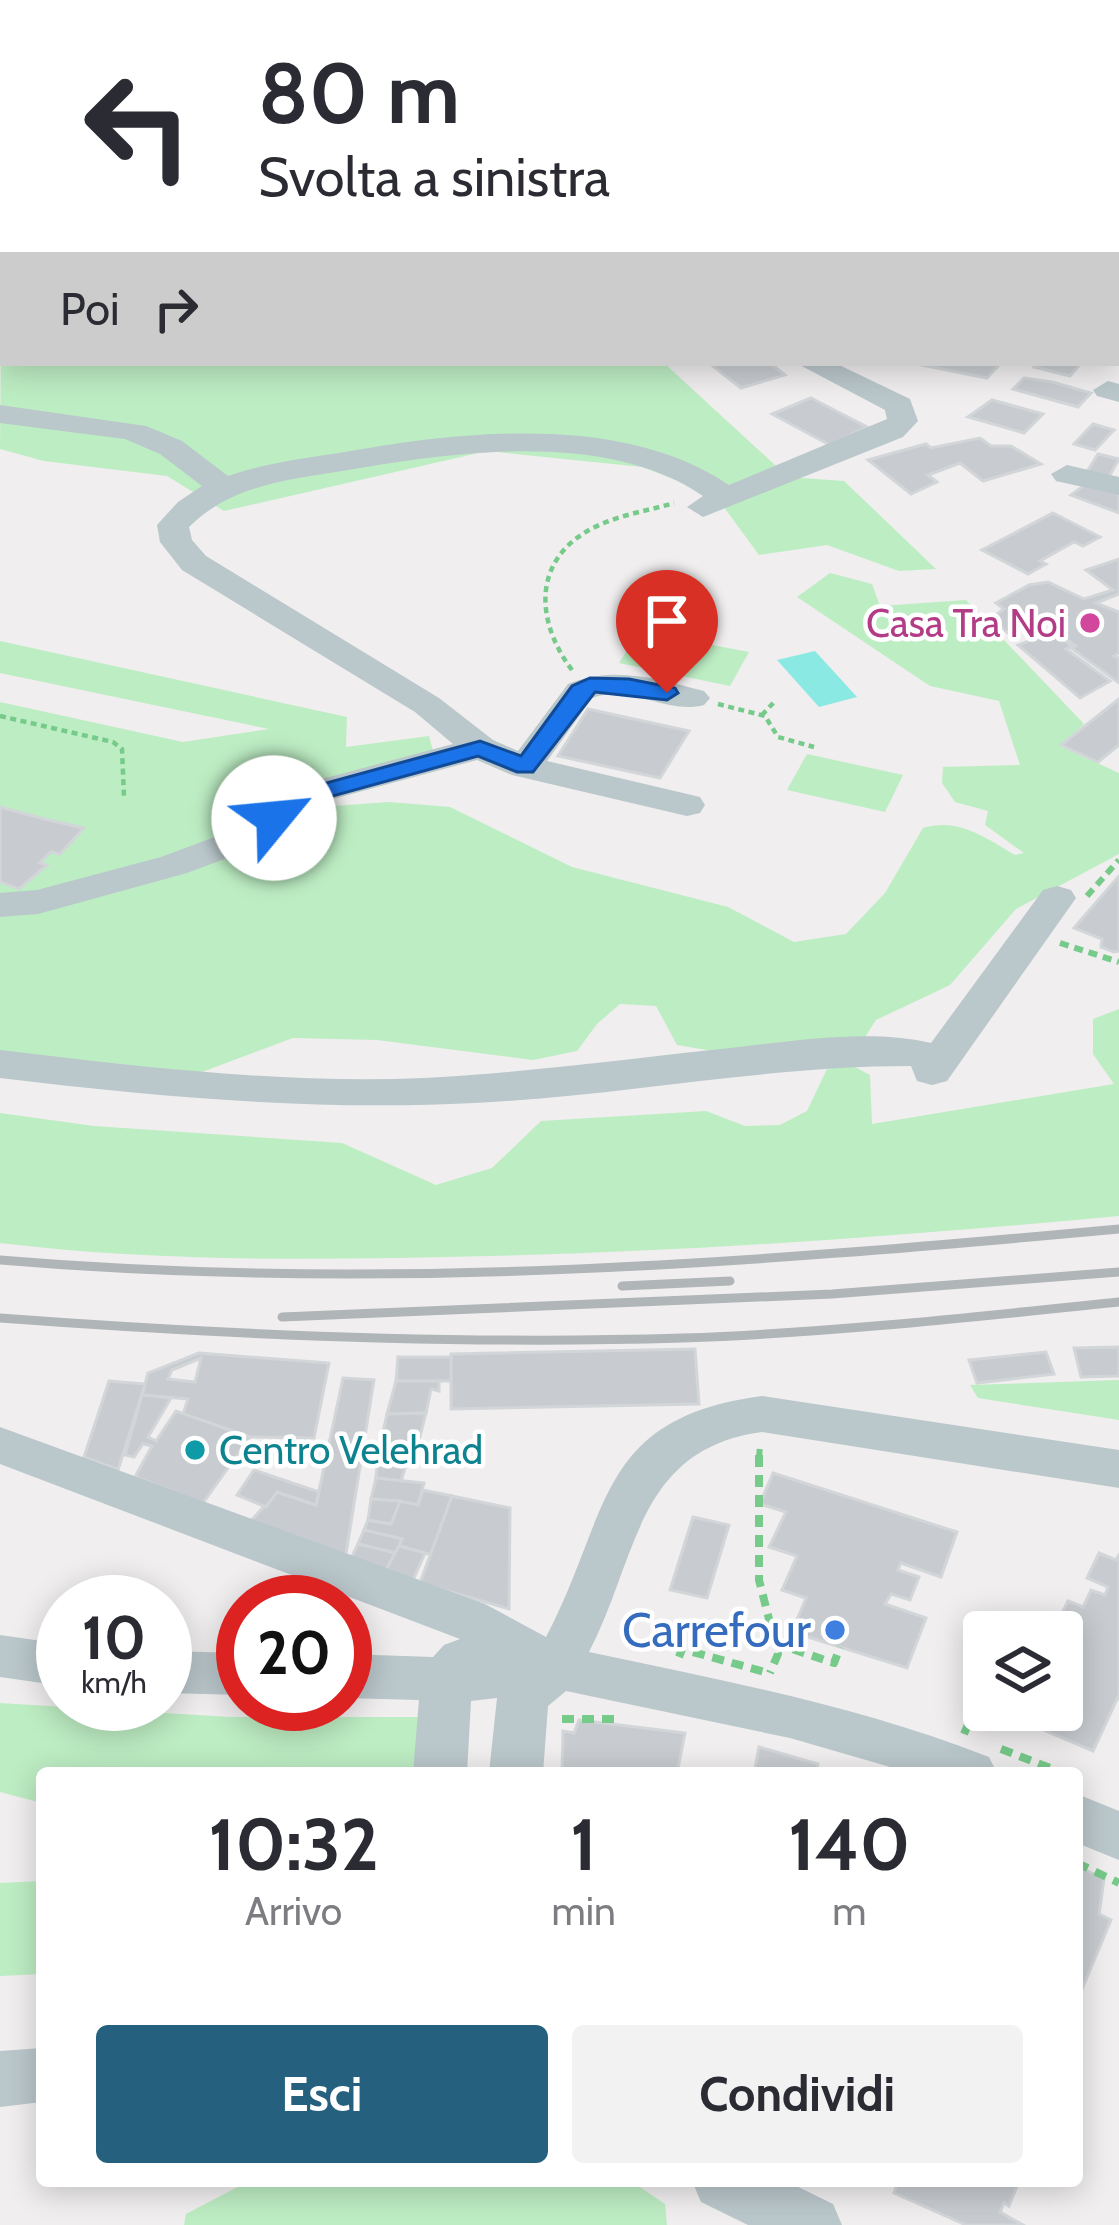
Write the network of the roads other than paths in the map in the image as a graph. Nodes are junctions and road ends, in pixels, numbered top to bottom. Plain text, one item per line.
1 (817, 366) edge
2 (0, 414) edge
3 (1067, 474) dead end
4 (205, 486) junction
5 (1119, 486) edge
6 (692, 698) road end
7 (480, 748) junction
8 (525, 767) junction
9 (687, 806) dead end
10 (1070, 899) road end
11 (0, 905) edge
12 (0, 1064) edge
13 (0, 1445) edge
14 (1119, 1469) edge
15 (467, 1619) junction
16 (0, 1656) edge
17 (36, 1661) edge
18 (556, 1667) junction
19 (372, 1677) edge
20 (446, 1679) junction
21 (964, 1746) edge
22 (440, 1767) edge
23 (517, 1767) edge
24 (1083, 1821) edge
25 (1119, 1836) edge
26 (36, 2076) edge
27 (0, 2079) edge
28 (734, 2187) edge
29 (812, 2225) edge

1 - 4 street
2 - 4 street
3 - 5 street
4 - 7 street
6 - 8 street
7 - 8 street
7 - 11 street
8 - 9 street
10 - 12 street
13 - 15 street
14 - 18 street
15 - 18 street
15 - 20 street
16 - 17 street
18 - 20 street
18 - 21 street
18 - 23 street
19 - 20 street
20 - 22 street
24 - 25 street
26 - 27 street
28 - 29 street

